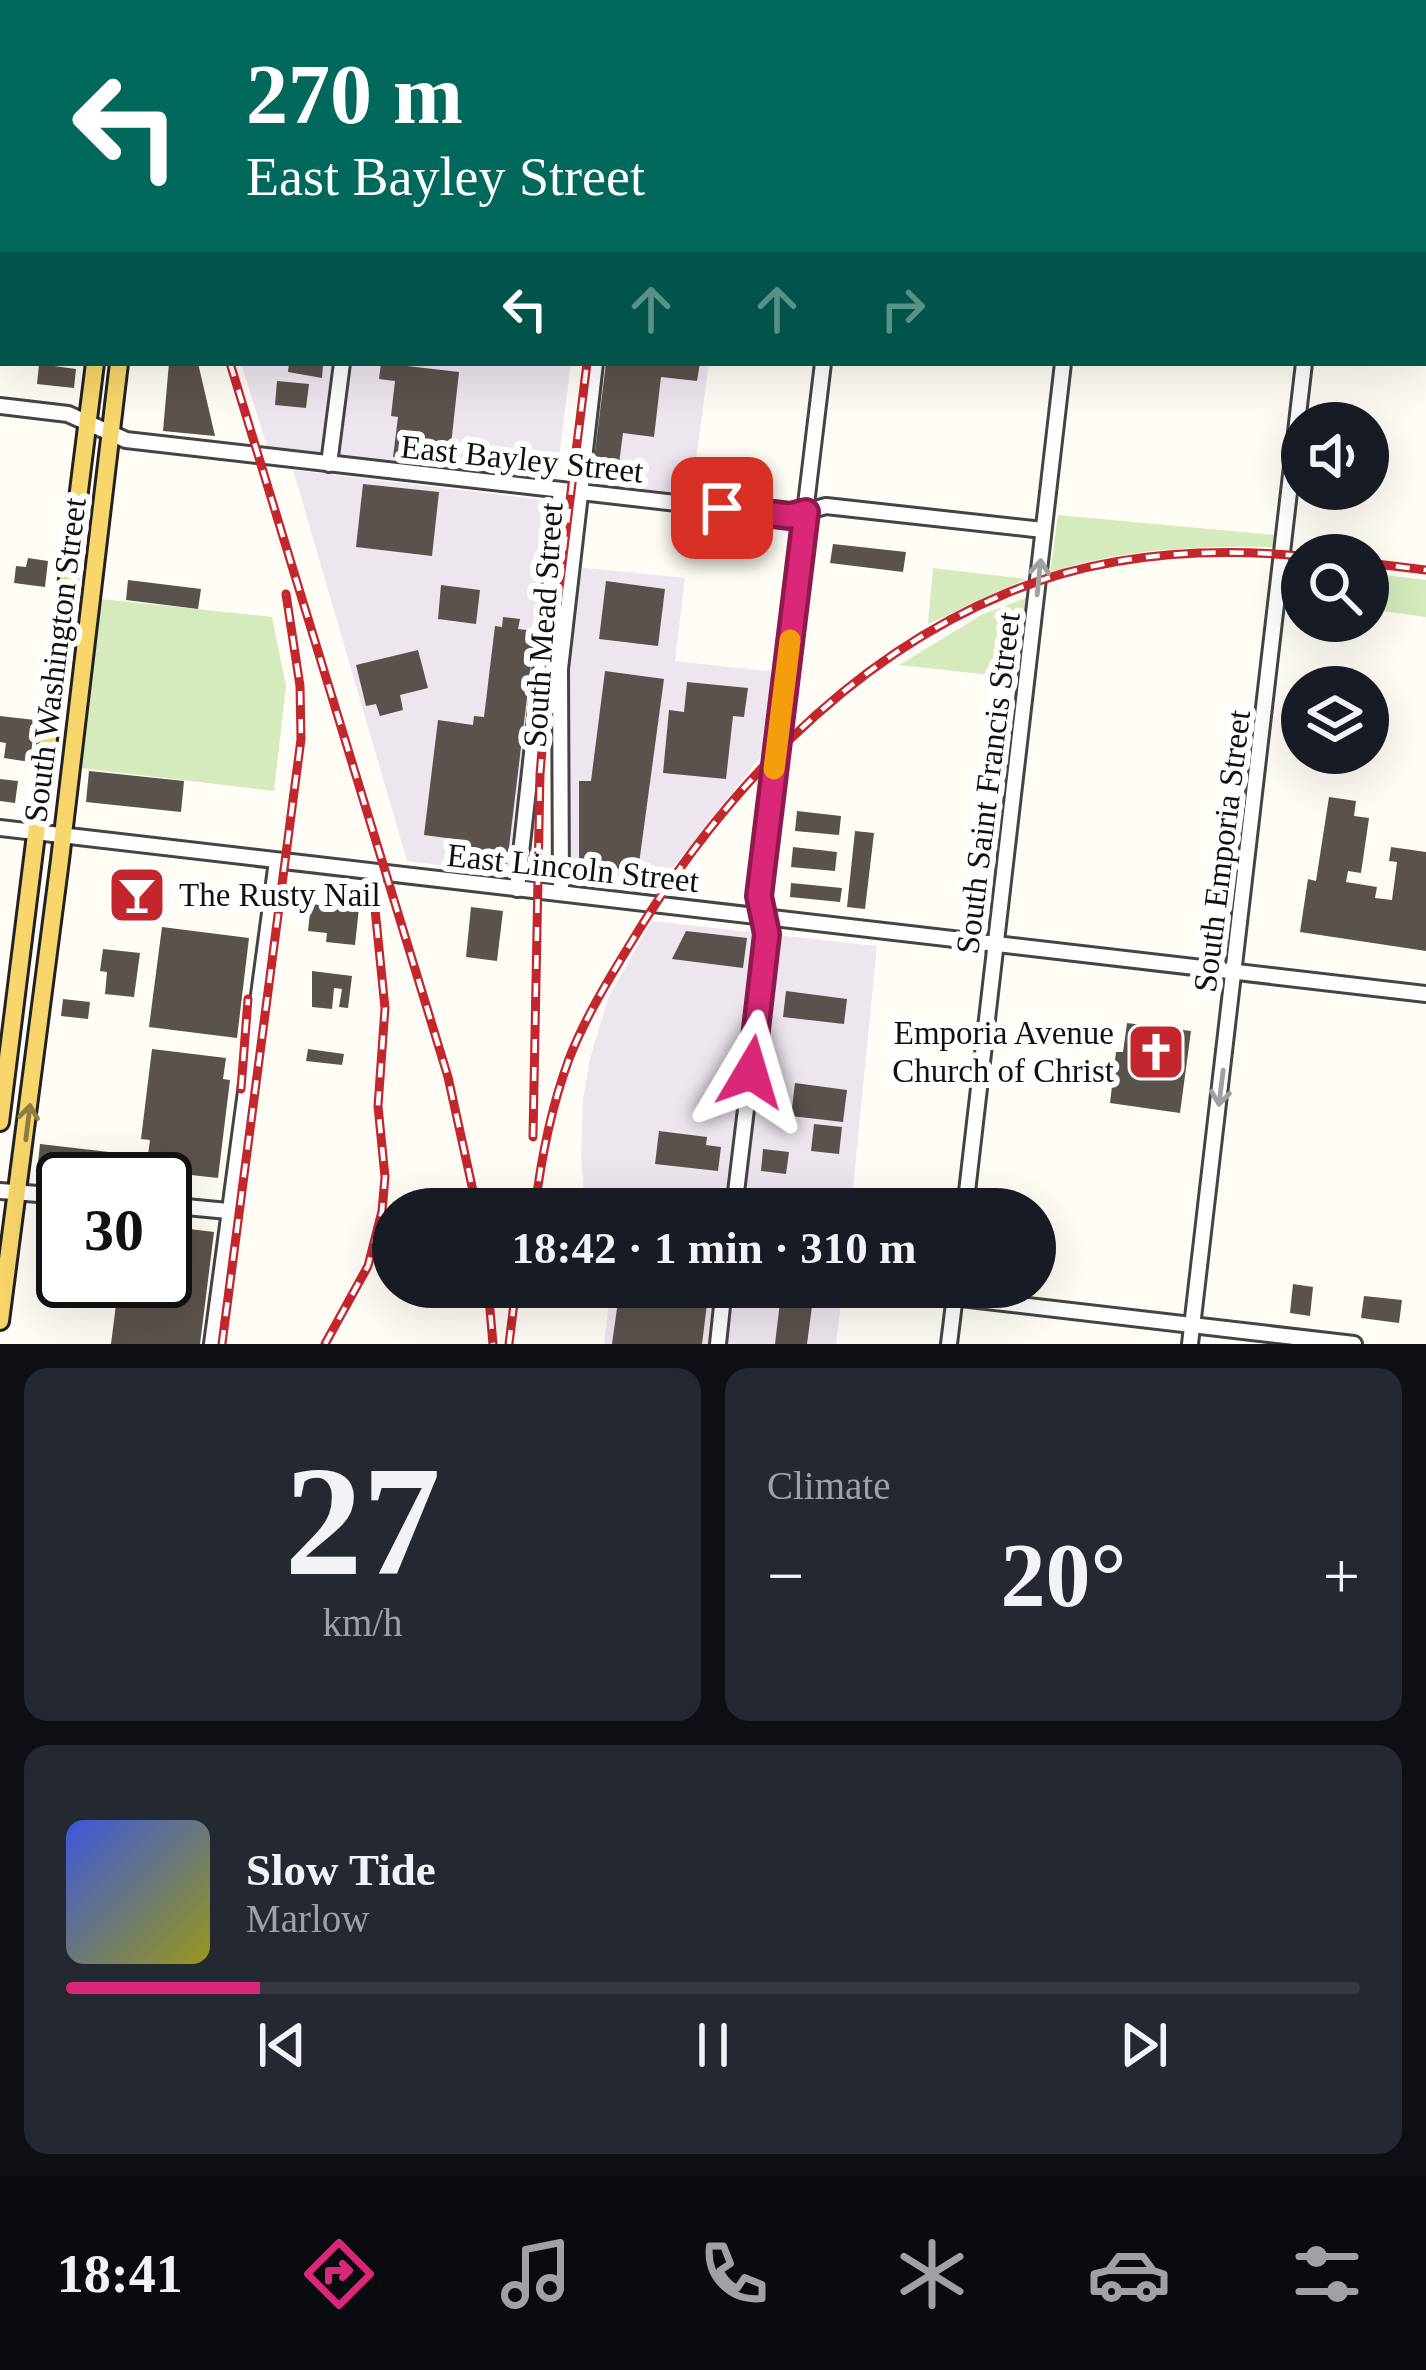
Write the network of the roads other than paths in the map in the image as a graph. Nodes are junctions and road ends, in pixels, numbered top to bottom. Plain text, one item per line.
1 (95, 366) edge
2 (119, 366) edge
3 (342, 366) edge
4 (595, 366) edge
5 (823, 366) edge
6 (1063, 366) edge
7 (1304, 366) edge
8 (0, 406) edge
9 (87, 421) junction
10 (112, 432) junction
11 (329, 464) junction
12 (561, 490) junction
13 (579, 493) junction
14 (806, 512) junction
15 (1043, 530) junction
16 (0, 828) edge
17 (36, 832) junction
18 (64, 835) junction
19 (277, 861) junction
20 (517, 890) junction
21 (561, 892) junction
22 (764, 917) junction
23 (997, 944) junction
24 (1235, 972) junction
25 (1426, 994) edge
26 (0, 1122) edge
27 (737, 1188) edge
28 (968, 1188) edge
29 (9, 1191) edge
30 (192, 1207) edge
31 (228, 1210) junction
32 (1056, 1306) edge
33 (722, 1308) edge
34 (953, 1308) edge
35 (0, 1321) edge
36 (1192, 1326) junction
37 (212, 1344) edge
38 (718, 1344) edge
39 (949, 1344) edge
40 (1190, 1344) edge
41 (1354, 1344) edge

1 - 9 main road, South Washington Street
2 - 10 main road, South Washington Street
3 - 11 street
4 - 13 street, South Mead Street
5 - 14 street
6 - 15 street, South Saint Francis Street
7 - 24 street, South Emporia Street
8 - 9 street, East Bayley Street
9 - 10 street, East Bayley Street
9 - 17 main road, South Washington Street
10 - 11 street, East Bayley Street
10 - 18 main road, South Washington Street
11 - 12 street, East Bayley Street
12 - 13 street, East Bayley Street
12 - 20 street, South Mead Street
13 - 14 street, East Bayley Street
13 - 21 street, South Mead Street
14 - 15 street, East Bayley Street
14 - 22 street
23 -> 15 street, South Saint Francis Street
16 - 17 street, East Lincoln Street
17 - 18 street, East Lincoln Street
17 - 26 main road, South Washington Street
18 - 19 street, East Lincoln Street
29 -> 18 main road, South Washington Street
19 - 20 street, East Lincoln Street
19 - 31 street
20 - 21 street, East Lincoln Street
21 - 22 street, East Lincoln Street
22 - 23 street, East Lincoln Street
22 - 27 street
23 - 24 street, East Lincoln Street
23 - 28 street, South Saint Francis Street
24 - 25 street, East Lincoln Street
24 -> 36 street, South Emporia Street
29 - 35 main road, South Washington Street
30 - 31 street
31 - 37 street
32 - 36 street
33 - 38 street
34 - 39 street
36 - 40 street, South Emporia Street
36 - 41 street

